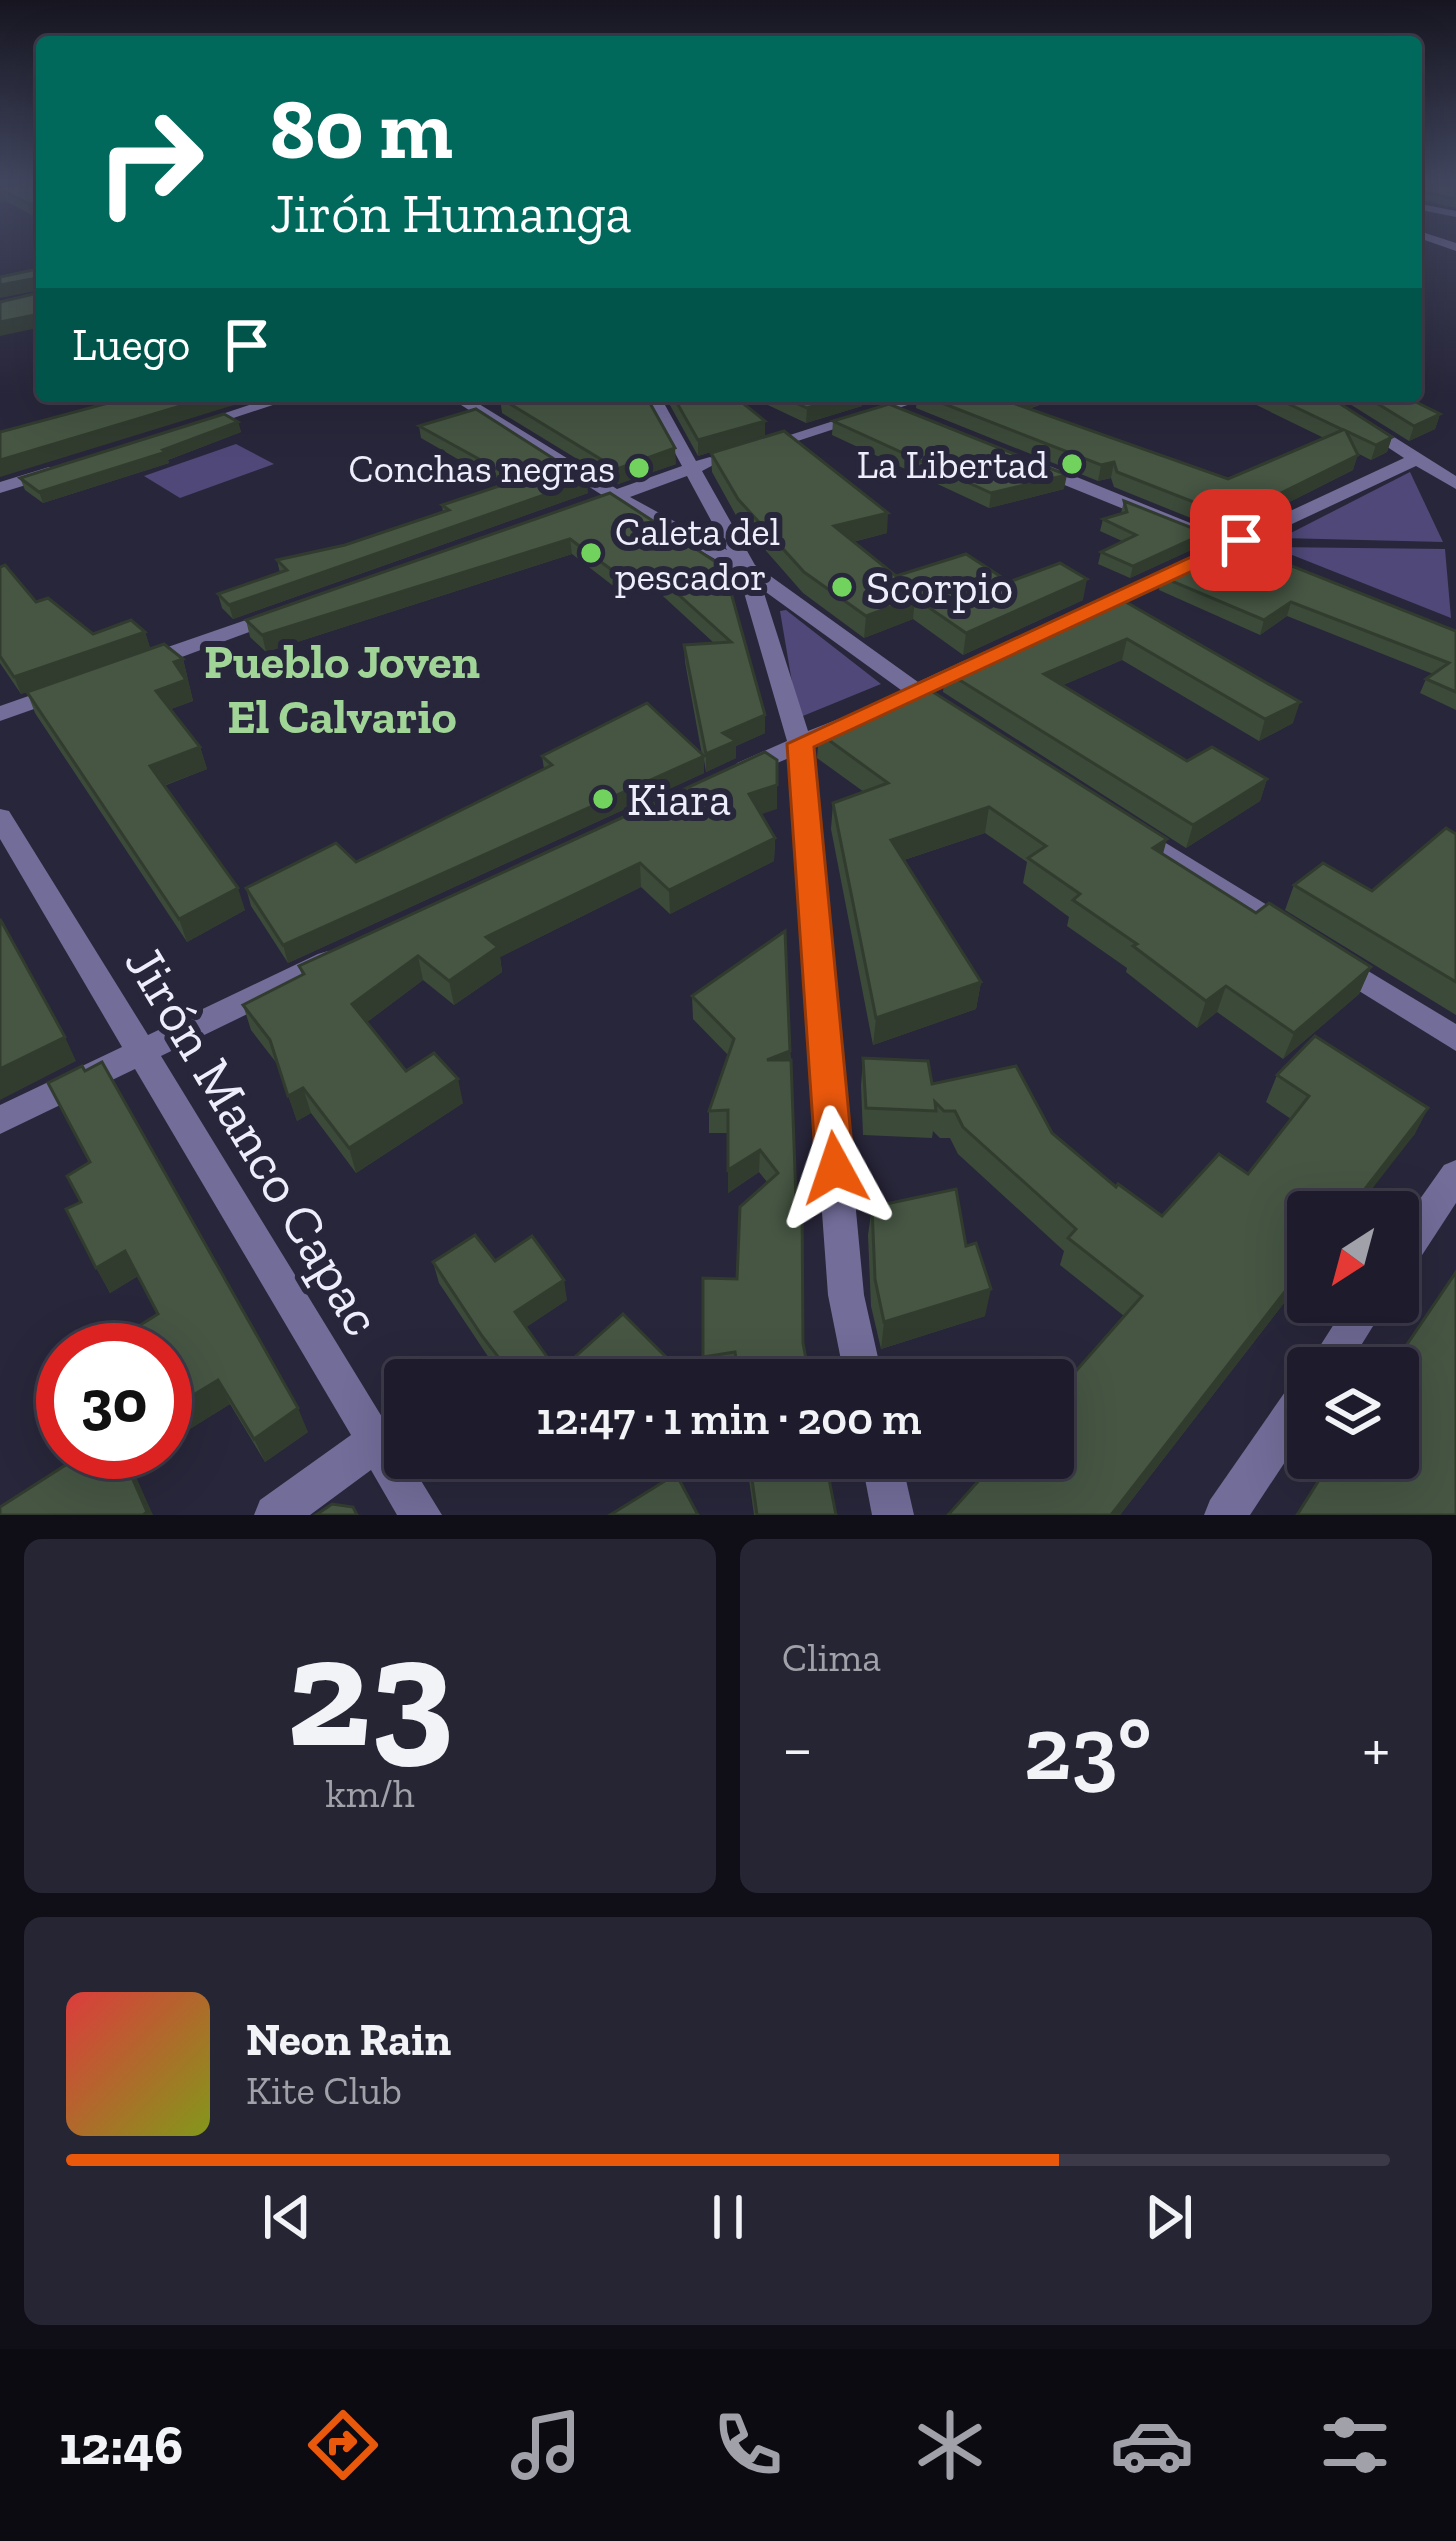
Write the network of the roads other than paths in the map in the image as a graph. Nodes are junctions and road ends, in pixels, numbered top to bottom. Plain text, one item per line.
1 (272, 402) edge
2 (465, 402) edge
3 (656, 402) edge
4 (874, 402) edge
5 (908, 402) edge
6 (1327, 402) edge
7 (889, 408) junction
8 (910, 416) edge
9 (180, 430) edge
10 (1017, 459) edge
11 (1414, 460) junction
12 (68, 466) edge
13 (695, 466) junction
14 (1456, 484) edge
15 (0, 488) edge
16 (616, 496) junction
17 (594, 504) edge
18 (1240, 550) junction
19 (747, 569) junction
20 (286, 613) edge
21 (1063, 623) edge
22 (1000, 653) edge
23 (132, 667) edge
24 (88, 682) edge
25 (916, 692) junction
26 (0, 714) edge
27 (957, 717) edge
28 (800, 744) junction
29 (715, 783) edge
30 (0, 817) edge
31 (1116, 820) edge
32 (353, 951) edge
33 (1456, 1040) edge
34 (140, 1049) junction
35 (0, 1120) edge
36 (1456, 1174) edge
37 (1419, 1229) edge
38 (860, 1359) edge
39 (1287, 1424) edge
40 (377, 1441) junction
41 (885, 1479) edge
42 (275, 1515) edge
43 (422, 1515) edge
44 (893, 1515) edge
45 (1225, 1515) edge

1 - 9 street
2 - 16 street
3 - 13 street
4 - 7 street
5 - 7 street
6 - 11 street
7 - 8 street
7 - 13 street
10 - 18 street
11 - 14 street
11 - 18 street
12 - 15 street
13 - 16 street
13 - 19 street
16 - 17 street
16 - 19 street
18 - 21 street
19 - 25 street
19 - 28 street
20 - 23 street
22 - 25 street
24 - 26 street
25 - 27 street
25 - 28 street
28 - 29 street
28 - 38 street
30 - 34 street, Jirón Manco Capac
31 - 33 street
32 - 34 street
34 - 35 street
34 - 40 street, Jirón Manco Capac
36 - 37 street
39 - 45 street
40 - 42 street
40 - 43 street, Jirón Manco Capac
41 - 44 street

